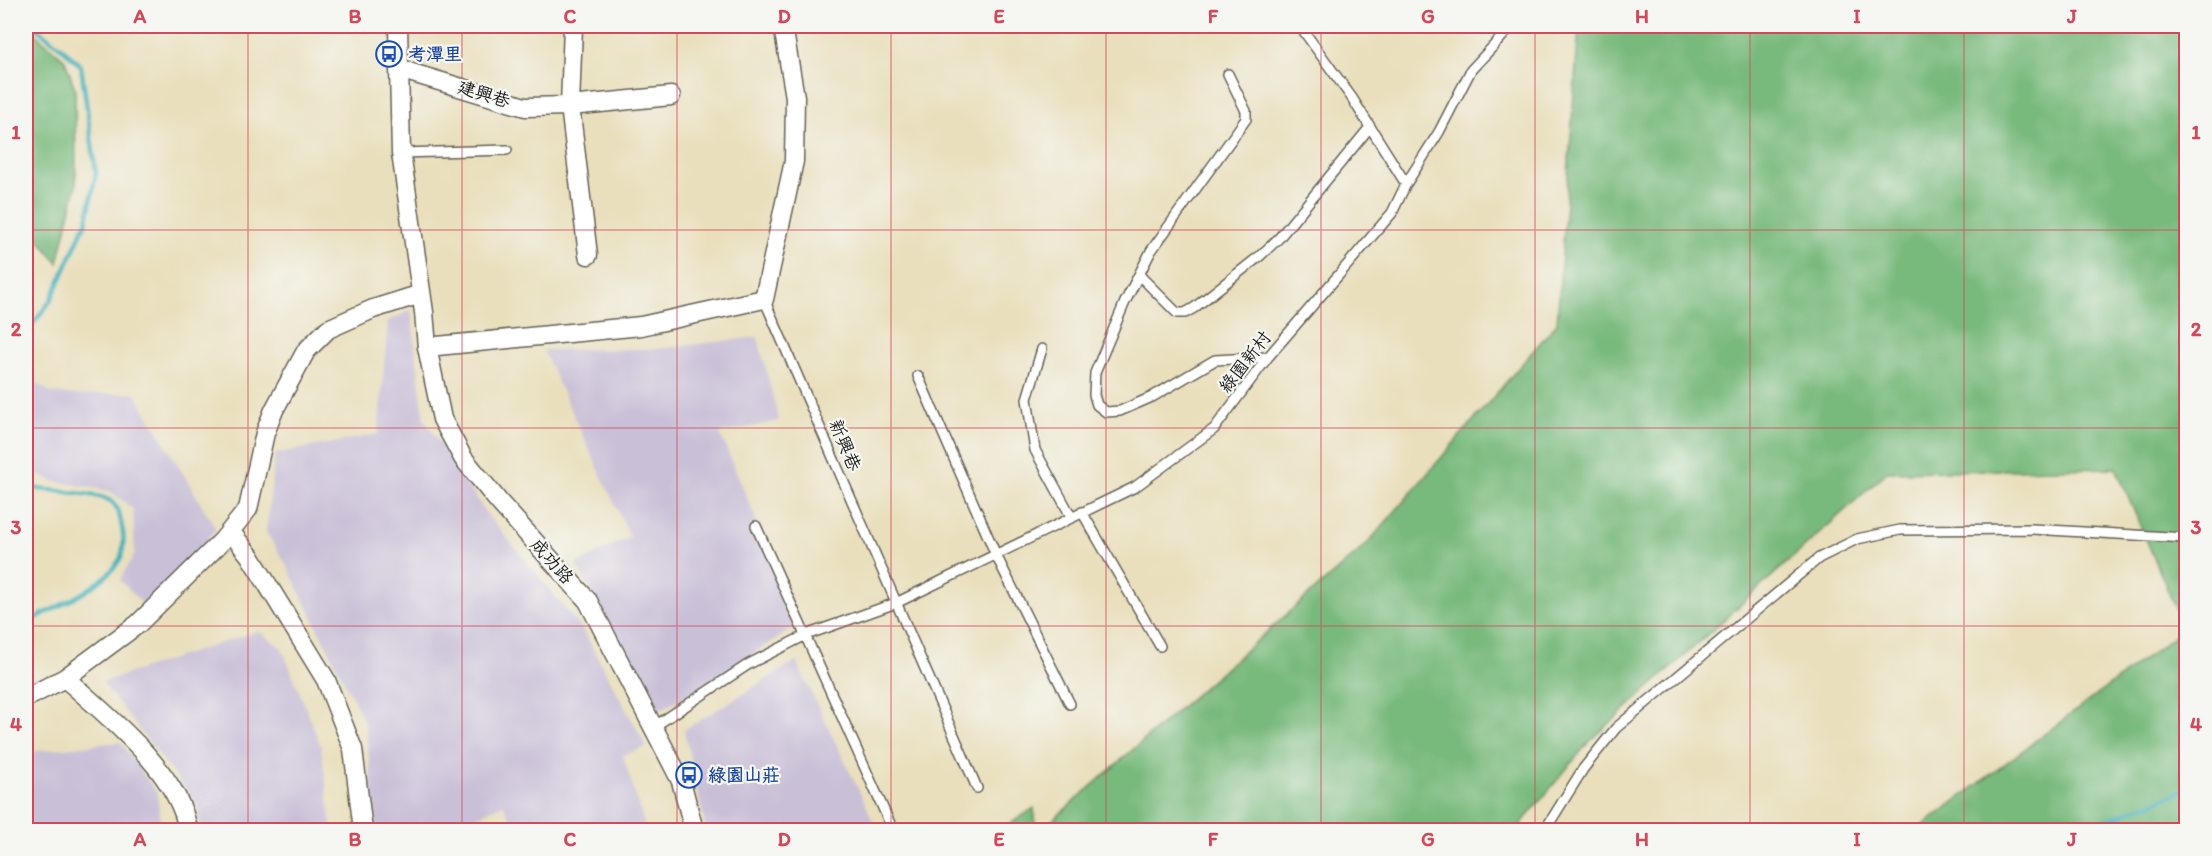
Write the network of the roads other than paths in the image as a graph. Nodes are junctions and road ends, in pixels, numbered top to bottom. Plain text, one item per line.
1 (398, 26) edge
2 (573, 26) edge
3 (783, 26) edge
4 (1300, 26) edge
5 (1512, 26) edge
6 (399, 69) junction
7 (1228, 74) dead end
8 (671, 96) dead end
9 (570, 106) junction
10 (1370, 128) junction
11 (507, 150) dead end
12 (401, 153) junction
13 (1406, 184) junction
14 (588, 255) dead end
15 (1139, 275) junction
16 (421, 294) junction
17 (764, 299) junction
18 (428, 347) junction
19 (1042, 349) dead end
20 (1268, 357) junction
21 (918, 376) dead end
22 (1082, 512) junction
23 (1072, 518) junction
24 (756, 526) dead end
25 (230, 531) junction
26 (2187, 538) edge
27 (996, 555) junction
28 (896, 603) junction
29 (806, 635) junction
30 (1160, 646) dead end
31 (64, 678) junction
32 (26, 698) edge
33 (1070, 704) dead end
34 (652, 728) junction
35 (977, 788) dead end
36 (892, 828) dead end
37 (188, 831) edge
38 (363, 831) edge
39 (694, 831) edge
40 (1545, 831) edge

1 - 6 street, 成功路
2 - 9 street
3 - 17 street
4 - 10 lane
5 - 13 lane, 綠園新村
6 - 9 street, 建興巷
6 - 12 street, 成功路
7 - 15 lane
8 - 9 street, 建興巷
9 - 14 street
10 - 13 lane
10 - 15 lane
11 - 12 lane
12 - 16 street, 成功路
13 - 20 lane, 綠園新村
15 - 20 lane
16 - 18 street, 成功路
16 - 25 street
17 - 18 street
17 - 28 lane, 新興巷
18 - 34 street, 成功路
19 - 23 lane
20 - 22 lane, 綠園新村
21 - 27 lane
22 - 23 lane, 綠園新村
22 - 30 lane
23 - 27 lane, 綠園新村
24 - 29 lane
25 - 31 street
25 - 38 street
26 - 40 lane
27 - 28 lane
27 - 33 lane
28 - 29 lane
28 - 35 lane, 新興巷
29 - 34 lane
29 - 36 lane
31 - 32 street
31 - 37 street
34 - 39 street, 成功路

